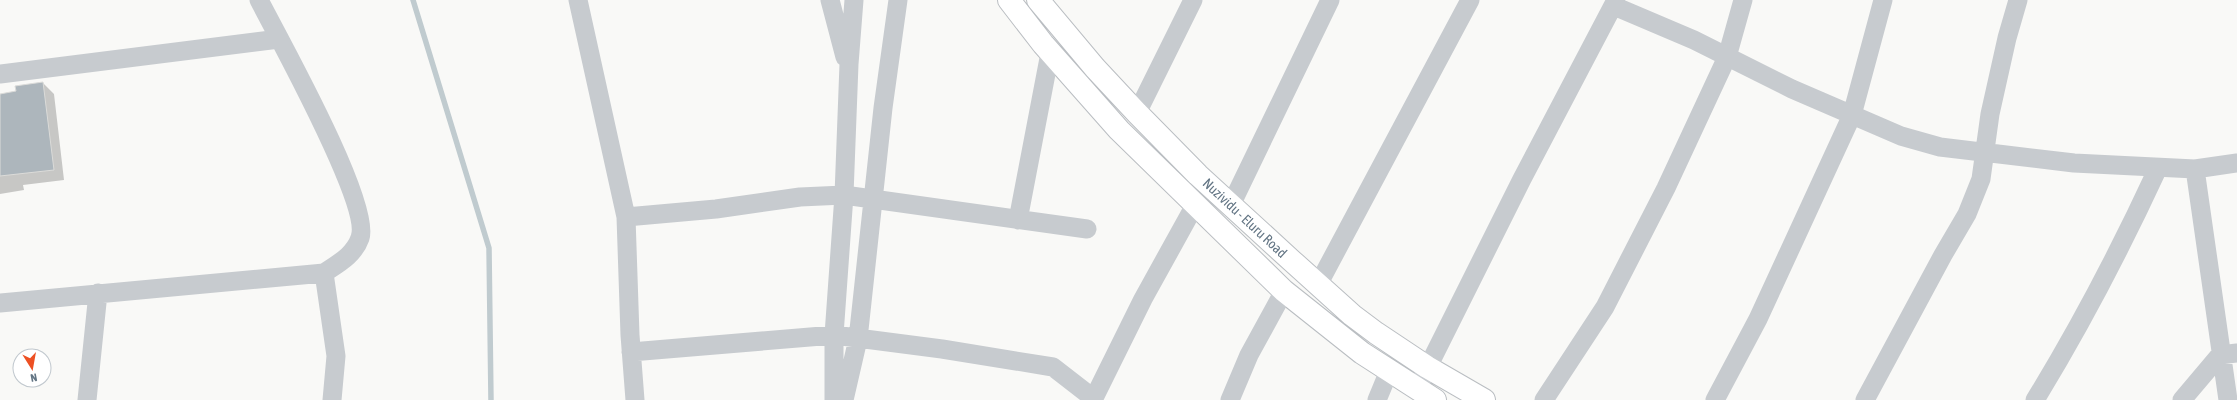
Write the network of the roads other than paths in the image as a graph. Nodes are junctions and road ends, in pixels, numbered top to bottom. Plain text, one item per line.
1 (259, 0) edge
2 (578, 0) edge
3 (830, 0) edge
4 (854, 0) edge
5 (898, 0) edge
6 (1009, 0) edge
7 (1193, 0) edge
8 (1330, 0) edge
9 (1470, 0) edge
10 (1743, 0) edge
11 (1883, 0) edge
12 (2018, 0) edge
13 (1041, 2) edge
14 (1615, 3) edge
15 (279, 39) junction
16 (1050, 53) junction
17 (1727, 57) junction
18 (848, 69) junction
19 (0, 74) edge
20 (1136, 113) junction
21 (1852, 115) junction
22 (1984, 152) junction
23 (2237, 163) edge
24 (2158, 168) junction
25 (2195, 169) junction
26 (844, 195) junction
27 (873, 198) junction
28 (1196, 205) junction
29 (1231, 205) junction
30 (626, 216) junction
31 (1018, 220) junction
32 (1087, 229) dead end
33 (324, 273) junction
34 (1319, 284) junction
35 (1284, 291) junction
36 (98, 293) junction
37 (0, 303) edge
38 (834, 335) junction
39 (858, 339) junction
40 (631, 352) junction
41 (2229, 354) edge
42 (1427, 367) junction
43 (1388, 372) junction
44 (1417, 389) junction
45 (1093, 399) edge
46 (87, 400) edge
47 (332, 400) edge
48 (635, 400) edge
49 (834, 400) edge
50 (844, 400) edge
51 (1230, 400) edge
52 (1377, 400) edge
53 (1435, 400) edge
54 (1484, 400) edge
55 (1544, 400) edge
56 (1714, 400) edge
57 (1865, 400) edge
58 (2035, 400) edge
59 (2182, 400) edge
60 (2228, 400) edge

1 - 15 street
2 - 30 street
3 - 18 street
4 - 18 street
5 - 27 street
6 - 16 main road, Nuzividu - Eluru Road
7 - 20 street
8 - 29 street
9 - 34 street
10 - 17 street
11 - 21 street
12 - 22 street
13 - 20 main road, Nuzividu - Eluru Road
14 - 17 street
14 - 42 street
15 - 19 street
15 - 33 street
16 - 28 main road, Nuzividu - Eluru Road
16 - 31 street
17 - 21 street
17 - 55 street
18 - 26 street
20 - 29 main road, Nuzividu - Eluru Road
21 - 22 street
21 - 56 street
22 - 24 street
22 - 57 street
23 - 25 street
24 - 25 street
24 - 58 street
25 - 41 street
26 - 27 street
26 - 30 street
26 - 38 street
27 - 31 street
27 - 39 street
28 - 35 main road, Nuzividu - Eluru Road
28 - 45 street
29 - 34 main road, Nuzividu - Eluru Road
30 - 40 street
31 - 32 street
33 - 36 street
33 - 47 street
34 - 42 main road, Nuzividu - Eluru Road
35 - 43 main road, Nuzividu - Eluru Road
35 - 51 street
36 - 37 street
36 - 46 street
38 - 39 street
38 - 40 street
38 - 49 street
39 - 45 street
39 - 50 street
40 - 48 street
41 - 59 street
41 - 60 street
42 - 44 street
42 - 54 main road, Nuzividu - Eluru Road
43 - 44 main road, Nuzividu - Eluru Road
43 - 52 street
44 - 53 main road, Nuzividu - Eluru Road

